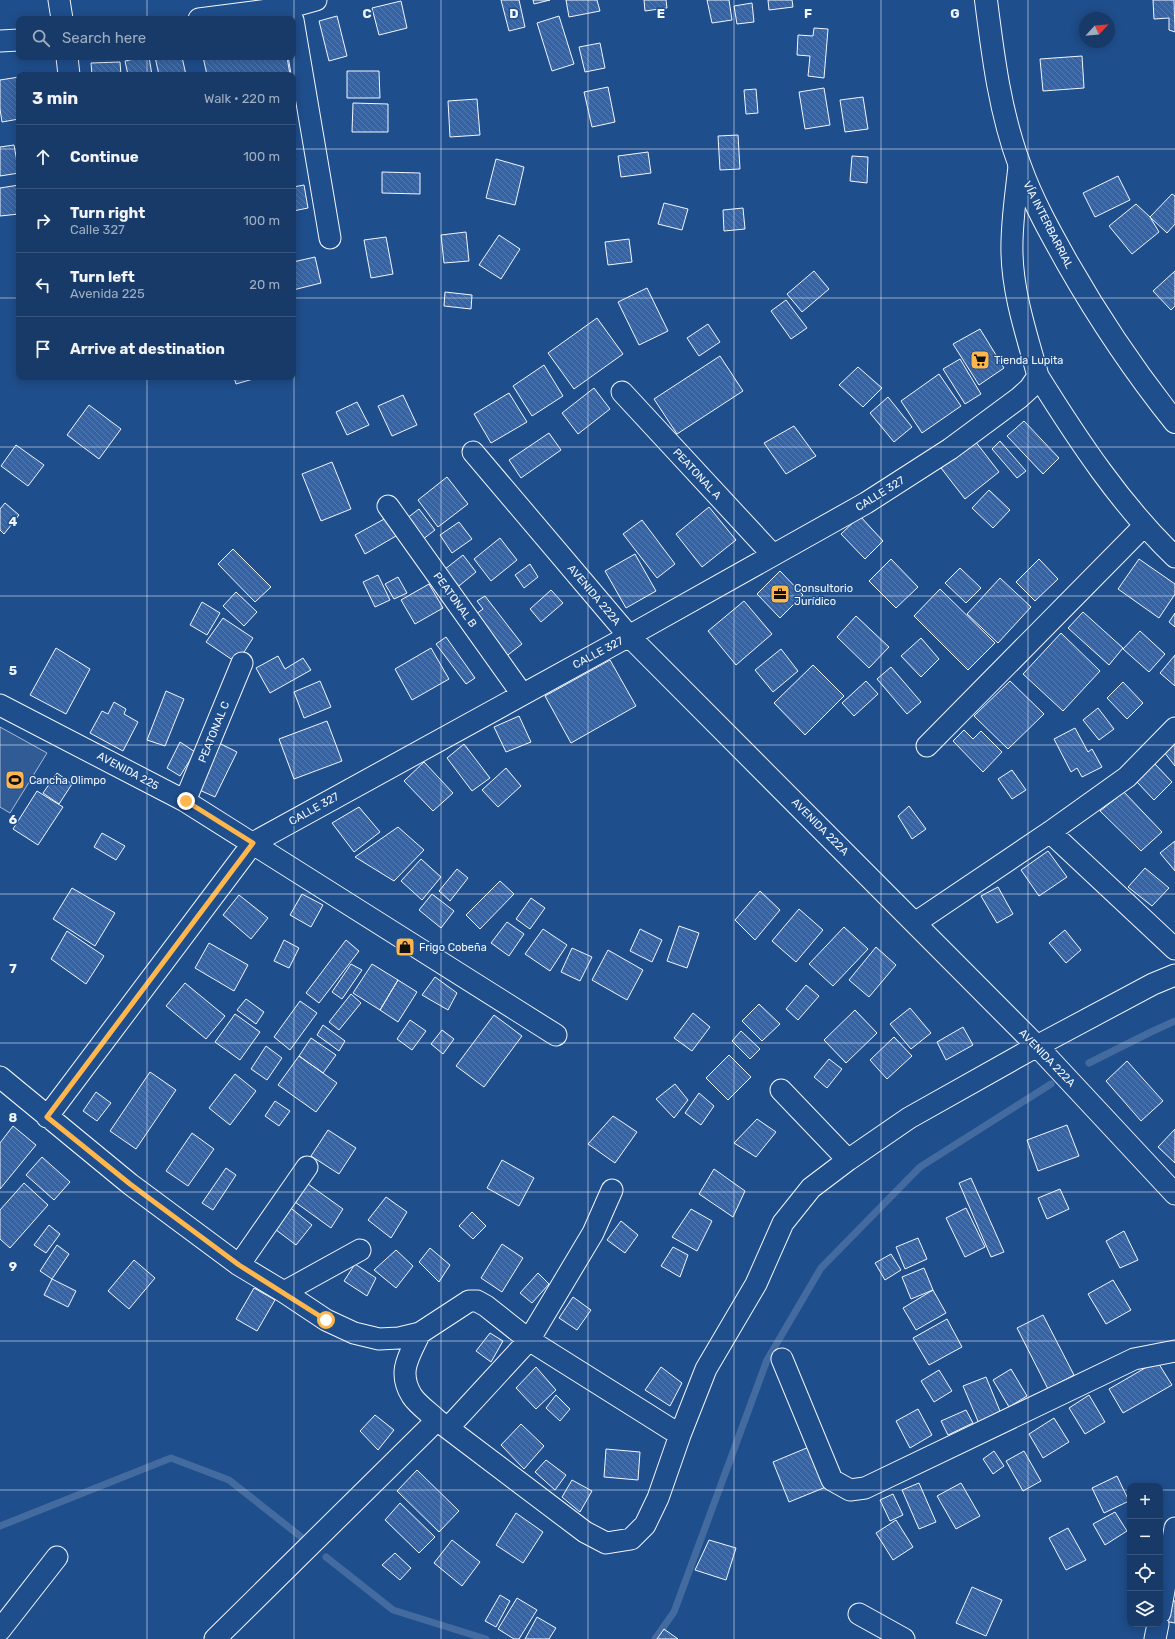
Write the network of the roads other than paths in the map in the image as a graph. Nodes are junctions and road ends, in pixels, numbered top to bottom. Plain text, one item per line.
1 (59, 0) edge
2 (316, 0) edge
3 (986, 0) edge
4 (292, 11) edge
5 (62, 16) edge
6 (234, 16) edge
7 (296, 35) edge
8 (16, 40) edge
9 (0, 41) edge
10 (67, 60) edge
11 (69, 72) edge
12 (1019, 166) junction
13 (330, 238) dead end
14 (1038, 376) junction
15 (622, 392) dead end
16 (1175, 422) edge
17 (474, 452) dead end
18 (388, 506) dead end
19 (1144, 526) junction
20 (773, 555) junction
21 (1175, 557) edge
22 (629, 636) junction
23 (242, 663) dead end
24 (522, 694) junction
25 (0, 705) edge
26 (1175, 728) edge
27 (927, 746) dead end
28 (186, 801) junction
29 (1050, 832) junction
30 (253, 843) junction
31 (915, 923) junction
32 (1172, 939) edge
33 (1175, 975) edge
34 (556, 1034) dead end
35 (1037, 1046) junction
36 (0, 1077) edge
37 (781, 1090) dead end
38 (47, 1117) junction
39 (848, 1160) junction
40 (307, 1167) dead end
41 (612, 1190) dead end
42 (1175, 1194) edge
43 (360, 1250) dead end
44 (239, 1265) junction
45 (284, 1292) junction
46 (420, 1333) junction
47 (529, 1340) junction
48 (1175, 1351) edge
49 (782, 1359) dead end
50 (443, 1424) junction
51 (680, 1435) junction
52 (1175, 1528) edge
53 (57, 1557) dead end
54 (1163, 1596) edge
55 (859, 1614) dead end
56 (1157, 1627) edge
57 (0, 1630) edge
58 (215, 1639) edge
59 (904, 1639) edge
60 (1155, 1639) edge

1 - 5 street
2 - 4 street
3 - 12 main road, VÍA INTERBARRIAL
4 - 6 street
7 - 13 street
8 - 9 street
10 - 11 street
12 - 14 street
12 - 16 main road, VÍA INTERBARRIAL
14 - 19 street
14 - 20 street, CALLE 327
15 - 20 street, PEATONAL A
17 - 22 street, AVENIDA 222A
18 - 24 street, PEATONAL B
19 - 21 street
19 - 27 street
20 - 22 street, CALLE 327
22 - 24 street, CALLE 327
22 - 31 street, AVENIDA 222A
23 - 28 street, PEATONAL C
24 - 30 street, CALLE 327
25 - 28 street, AVENIDA 225
26 - 29 street
28 - 30 street, AVENIDA 225
29 - 31 street
29 - 32 street
30 - 34 street, AVENIDA 225
30 - 38 street, CALLE 327
31 - 35 street, AVENIDA 222A
33 - 35 street
35 - 39 street
35 - 42 street, AVENIDA 222A
36 - 38 street
37 - 39 street
38 - 44 street
39 - 51 street
40 - 44 street
41 - 47 street
43 - 45 street
44 - 45 street
45 - 46 street
46 - 47 street
46 - 50 street
47 - 50 street
47 - 51 street
48 - 49 street
50 - 51 street
50 - 58 street
52 - 54 street
53 - 57 street
55 - 59 street
56 - 60 street

